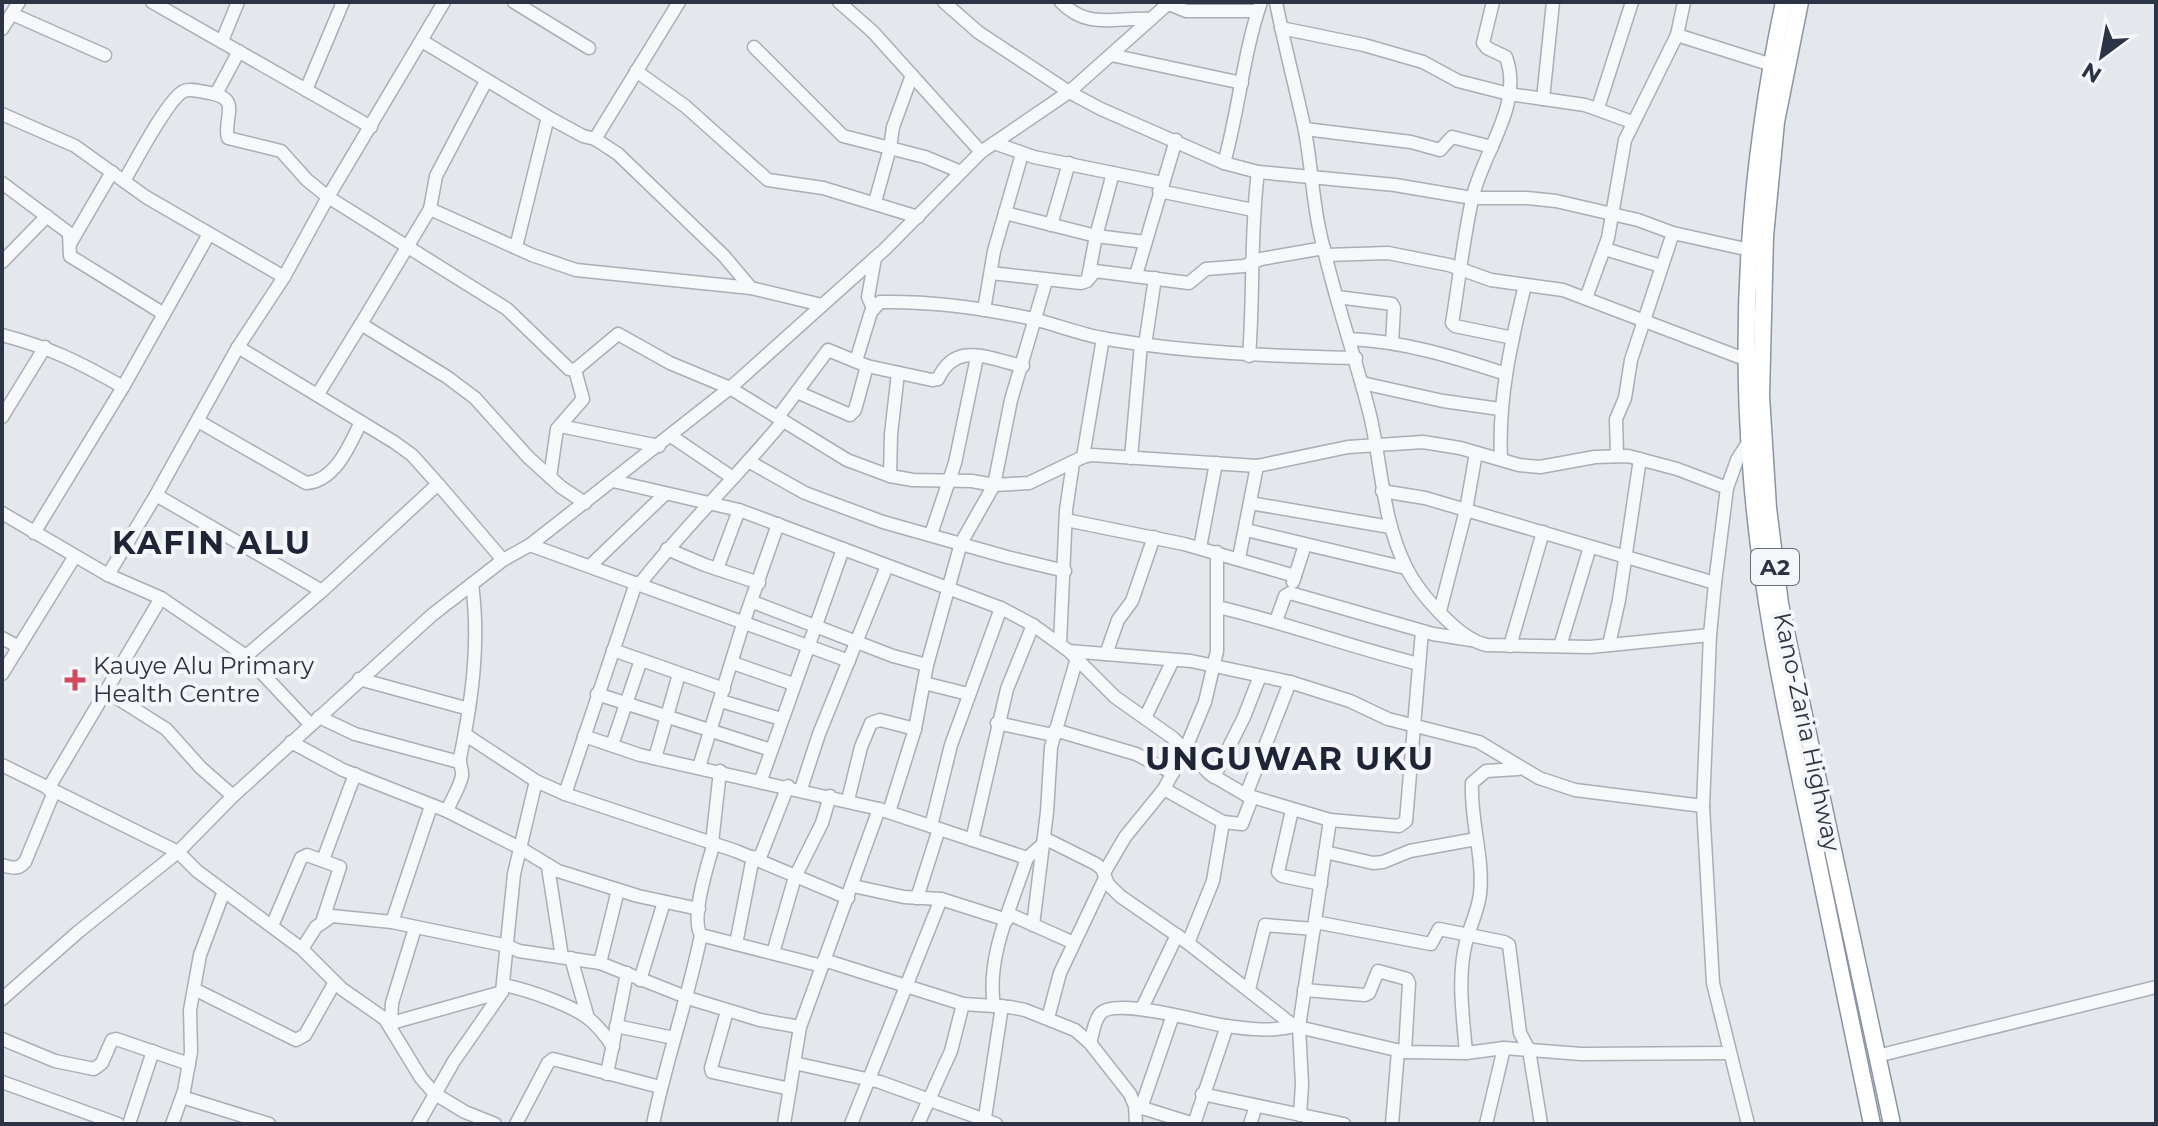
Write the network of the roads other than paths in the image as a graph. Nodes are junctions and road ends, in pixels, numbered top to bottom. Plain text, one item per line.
1 (152, 2) edge
2 (238, 2) edge
3 (343, 2) edge
4 (444, 2) edge
5 (514, 2) edge
6 (679, 2) edge
7 (839, 2) edge
8 (944, 2) edge
9 (1061, 2) edge
10 (1276, 2) edge
11 (1492, 2) edge
12 (1553, 2) edge
13 (1632, 2) edge
14 (1684, 2) edge
15 (1784, 2) edge
16 (1800, 2) edge
17 (1167, 3) edge
18 (1260, 6) edge
19 (15, 8) edge
20 (1151, 19) junction
21 (1281, 28) junction
22 (2, 29) edge
23 (1677, 35) junction
24 (222, 41) junction
25 (422, 41) junction
26 (754, 47) dead end
27 (589, 48) dead end
28 (239, 51) junction
29 (105, 55) dead end
30 (1111, 55) junction
31 (1772, 65) junction
32 (636, 71) junction
33 (912, 75) junction
34 (486, 81) junction
35 (1242, 83) junction
36 (306, 90) junction
37 (1069, 92) junction
38 (216, 94) junction
39 (1509, 94) junction
40 (1543, 99) junction
41 (1598, 108) junction
42 (2, 114) edge
43 (548, 117) junction
44 (1632, 122) junction
45 (371, 127) junction
46 (1305, 129) junction
47 (595, 139) junction
48 (1176, 140) junction
49 (994, 143) junction
50 (1492, 147) junction
51 (890, 148) junction
52 (981, 152) junction
53 (1022, 154) junction
54 (1069, 163) junction
55 (1224, 163) junction
56 (112, 172) junction
57 (961, 172) junction
58 (1258, 172) junction
59 (1113, 173) junction
60 (1310, 178) junction
61 (124, 181) junction
62 (2, 183) edge
63 (1160, 187) junction
64 (328, 197) junction
65 (1472, 198) junction
66 (875, 202) junction
67 (430, 209) junction
68 (1253, 210) junction
69 (1005, 213) junction
70 (1612, 213) junction
71 (47, 216) junction
72 (918, 217) junction
73 (1051, 225) junction
74 (1673, 233) junction
75 (209, 234) junction
76 (1096, 236) junction
77 (1145, 242) junction
78 (70, 244) junction
79 (406, 246) junction
80 (516, 247) junction
81 (1605, 249) junction
82 (1750, 250) junction
83 (1325, 252) junction
84 (875, 258) junction
85 (2, 262) edge
86 (1252, 263) junction
87 (1661, 266) junction
88 (1462, 270) junction
89 (991, 273) junction
90 (1136, 275) junction
91 (284, 277) junction
92 (1155, 278) junction
93 (1046, 281) junction
94 (1087, 281) junction
95 (1525, 285) junction
96 (751, 288) junction
97 (1337, 297) junction
98 (1586, 298) junction
99 (822, 305) junction
100 (873, 308) junction
101 (984, 310) junction
102 (164, 314) junction
103 (1036, 320) junction
104 (1644, 320) junction
105 (361, 324) junction
106 (2, 335) edge
107 (1103, 338) junction
108 (1513, 338) junction
109 (1349, 339) junction
110 (1392, 343) junction
111 (1143, 344) junction
112 (45, 347) junction
113 (238, 347) junction
114 (1249, 356) junction
115 (977, 357) junction
116 (1356, 358) junction
117 (1747, 360) junction
118 (861, 364) junction
119 (1023, 366) junction
120 (575, 370) junction
121 (898, 373) junction
122 (1506, 374) junction
123 (1362, 383) junction
124 (123, 387) junction
125 (730, 388) junction
126 (797, 392) junction
127 (318, 394) junction
128 (1500, 409) junction
129 (3, 414) edge
130 (780, 419) junction
131 (198, 421) junction
132 (361, 422) junction
133 (560, 426) junction
134 (671, 436) junction
135 (1749, 441) junction
136 (659, 446) junction
137 (1377, 446) junction
138 (1476, 453) junction
139 (1617, 456) junction
140 (1131, 458) junction
141 (1501, 459) junction
142 (1640, 459) junction
143 (1078, 460) junction
144 (750, 462) junction
145 (1216, 463) junction
146 (1257, 466) junction
147 (890, 476) junction
148 (550, 477) junction
149 (733, 478) junction
150 (951, 479) junction
151 (613, 481) junction
152 (438, 484) junction
153 (994, 485) junction
154 (1727, 488) junction
155 (1382, 491) junction
156 (665, 494) junction
157 (156, 495) junction
158 (708, 502) junction
159 (585, 503) junction
160 (1250, 503) junction
161 (739, 510) junction
162 (1466, 510) junction
163 (4, 518) edge
164 (1066, 520) junction
165 (778, 524) junction
166 (1390, 527) junction
167 (1246, 530) junction
168 (1543, 532) junction
169 (34, 533) junction
170 (931, 534) junction
171 (1154, 537) junction
172 (961, 543) junction
173 (530, 545) junction
174 (1305, 545) junction
175 (1590, 547) junction
176 (1200, 548) junction
177 (667, 549) junction
178 (843, 549) junction
179 (1217, 552) junction
180 (75, 556) junction
181 (1239, 558) junction
182 (1624, 558) junction
183 (503, 560) junction
184 (591, 565) junction
185 (887, 566) junction
186 (1406, 568) junction
187 (717, 569) junction
188 (1065, 571) junction
189 (108, 575) junction
190 (1295, 576) junction
191 (759, 583) junction
192 (1715, 583) junction
193 (472, 584) junction
194 (637, 584) junction
195 (948, 586) junction
196 (322, 591) junction
197 (1290, 593) junction
198 (161, 598) junction
199 (753, 602) junction
200 (1218, 607) junction
201 (1001, 608) junction
202 (1440, 611) junction
203 (744, 621) junction
204 (1276, 621) junction
205 (815, 624) junction
206 (1033, 625) junction
207 (1422, 631) junction
208 (1710, 635) junction
209 (2, 638) edge
210 (1471, 640) junction
211 (857, 643) junction
212 (808, 645) junction
213 (1609, 645) junction
214 (1510, 646) junction
215 (1560, 646) junction
216 (19, 647) junction
217 (613, 650) junction
218 (1068, 651) junction
219 (1106, 654) junction
220 (246, 656) junction
221 (641, 660) junction
222 (1173, 660) junction
223 (849, 661) junction
224 (733, 663) junction
225 (1419, 664) junction
226 (927, 665) junction
227 (1215, 668) junction
228 (2, 674) edge
229 (679, 674) junction
230 (1260, 676) junction
231 (359, 679) junction
232 (1290, 682) junction
233 (924, 683) junction
234 (793, 684) junction
235 (106, 691) junction
236 (597, 694) junction
237 (968, 694) junction
238 (723, 695) junction
239 (626, 704) junction
240 (469, 709) junction
241 (667, 718) junction
242 (1145, 718) junction
243 (781, 719) junction
244 (315, 720) junction
245 (997, 723) junction
246 (1412, 725) junction
247 (915, 729) junction
248 (711, 732) junction
249 (1054, 732) junction
250 (466, 735) junction
251 (584, 736) junction
252 (291, 742) junction
253 (612, 745) junction
254 (771, 750) junction
255 (1185, 750) junction
256 (655, 758) junction
257 (459, 762) junction
258 (2, 765) edge
259 (699, 767) junction
260 (1522, 769) junction
261 (720, 771) junction
262 (1173, 773) junction
263 (355, 774) junction
264 (1214, 777) junction
265 (761, 780) junction
266 (536, 781) junction
267 (795, 788) junction
268 (1164, 789) junction
269 (51, 791) junction
270 (565, 794) junction
271 (233, 796) junction
272 (830, 796) junction
273 (1249, 796) junction
274 (848, 800) junction
275 (431, 806) junction
276 (1703, 806) junction
277 (884, 810) junction
278 (1292, 810) junction
279 (447, 811) junction
280 (1330, 820) junction
281 (1223, 822) junction
282 (935, 827) junction
283 (1476, 839) junction
284 (972, 840) junction
285 (1043, 842) junction
286 (713, 843) junction
287 (520, 848) junction
288 (178, 852) junction
289 (1325, 852) junction
290 (1027, 858) junction
291 (756, 859) junction
292 (323, 860) junction
293 (2, 865) edge
294 (548, 867) junction
295 (1104, 875) junction
296 (795, 877) junction
297 (1321, 884) junction
298 (618, 890) junction
299 (224, 891) junction
300 (850, 892) junction
301 (917, 898) junction
302 (941, 899) junction
303 (664, 902) junction
304 (699, 909) junction
305 (1008, 917) junction
306 (323, 919) junction
307 (392, 922) junction
308 (1033, 925) junction
309 (1314, 925) junction
310 (272, 926) junction
311 (415, 928) junction
312 (1468, 934) junction
313 (701, 935) junction
314 (1182, 939) junction
315 (1074, 943) junction
316 (736, 944) junction
317 (508, 946) junction
318 (302, 949) junction
319 (773, 953) junction
320 (566, 958) junction
321 (600, 963) junction
322 (823, 963) junction
323 (627, 973) junction
324 (640, 980) junction
325 (335, 982) junction
326 (906, 984) junction
327 (2156, 987) edge
328 (503, 988) junction
329 (194, 989) junction
330 (1249, 989) junction
331 (1304, 990) junction
332 (4, 995) edge
333 (686, 998) junction
334 (963, 1004) junction
335 (998, 1006) junction
336 (1142, 1008) junction
337 (727, 1011) junction
338 (1173, 1015) junction
339 (588, 1018) junction
340 (1048, 1018) junction
341 (389, 1024) junction
342 (616, 1026) junction
343 (1227, 1026) junction
344 (800, 1027) junction
345 (1296, 1027) junction
346 (674, 1038) junction
347 (2, 1039) edge
348 (1090, 1043) junction
349 (613, 1047) junction
350 (1504, 1048) junction
351 (1529, 1050) junction
352 (153, 1051) junction
353 (1401, 1052) junction
354 (1466, 1053) junction
355 (1729, 1053) junction
356 (1877, 1056) junction
357 (794, 1063) junction
358 (189, 1064) junction
359 (607, 1074) junction
360 (870, 1081) junction
361 (2, 1082) edge
362 (660, 1087) junction
363 (790, 1089) junction
364 (435, 1094) junction
365 (1202, 1094) junction
366 (182, 1097) junction
367 (929, 1102) junction
368 (1256, 1106) junction
369 (1138, 1107) junction
370 (463, 1118) edge
371 (1295, 1118) edge
372 (988, 1123) edge
373 (118, 1124) edge
374 (129, 1124) edge
375 (172, 1124) edge
376 (269, 1124) edge
377 (418, 1124) edge
378 (495, 1124) edge
379 (516, 1124) edge
380 (653, 1124) edge
381 (784, 1124) edge
382 (851, 1124) edge
383 (918, 1124) edge
384 (1136, 1124) edge
385 (1194, 1124) edge
386 (1250, 1124) edge
387 (1344, 1124) edge
388 (1392, 1124) edge
389 (1486, 1124) edge
390 (1541, 1124) edge
391 (1748, 1124) edge
392 (1872, 1124) edge
393 (1892, 1124) edge

1 - 24 street
2 - 24 street
3 - 36 street
4 - 25 street
5 - 27 street
6 - 32 street
7 - 33 street
8 - 37 street
9 - 20 street
10 - 21 street
11 - 39 street
12 - 40 street
13 - 41 street
14 - 23 street
15 - 31 highway, Kano-Zaria Highway / A2
16 - 356 highway, Kano-Zaria Highway / A2
17 - 18 street
17 - 20 street
18 - 35 street
19 - 22 street
19 - 29 street
20 - 30 street
21 - 39 street
21 - 46 street
23 - 31 street
23 - 44 street
24 - 28 street
25 - 34 street
25 - 45 street
26 - 51 street
28 - 36 street
28 - 38 street
30 - 35 street
30 - 37 street
31 - 82 highway, Kano-Zaria Highway / A2
32 - 47 street
32 - 66 street
33 - 51 street
33 - 52 street
34 - 43 street
34 - 67 street
35 - 55 street
36 - 45 street
37 - 48 street
37 - 49 street
38 - 61 street
38 - 64 street
39 - 40 street
39 - 50 street
40 - 41 street
41 - 44 street
42 - 56 street
43 - 47 street
43 - 80 street
44 - 70 street
45 - 64 street
46 - 50 street
46 - 60 street
47 - 96 street
48 - 55 street
48 - 63 street
49 - 52 street
49 - 53 street
50 - 65 street
51 - 57 street
51 - 66 street
52 - 57 street
53 - 54 street
53 - 69 street
54 - 59 street
54 - 73 street
55 - 58 street
56 - 61 street
56 - 78 street
57 - 72 street
58 - 60 street
58 - 68 street
59 - 63 street
59 - 76 street
60 - 65 street
60 - 83 street
61 - 75 street
62 - 71 street
63 - 68 street
63 - 77 street
64 - 79 street
64 - 91 street
65 - 70 street
65 - 88 street
66 - 72 street
67 - 79 street
67 - 80 street
68 - 86 street
69 - 73 street
69 - 89 street
70 - 74 street
70 - 81 street
71 - 78 street
71 - 85 street
72 - 84 street
73 - 76 street
74 - 82 street
74 - 87 street
75 - 91 street
75 - 102 street
76 - 77 street
76 - 94 street
77 - 90 street
78 - 102 street
79 - 105 street
79 - 120 street
80 - 96 street
81 - 87 street
81 - 98 street
82 - 117 highway, Kano-Zaria Highway / A2
83 - 86 street
83 - 88 street
83 - 97 street
84 - 99 street
84 - 100 street
86 - 92 street
86 - 114 street
87 - 104 street
88 - 95 street
88 - 108 street
89 - 93 street
89 - 101 street
90 - 92 street
90 - 94 street
91 - 113 street
92 - 111 street
93 - 94 street
93 - 103 street
95 - 98 street
95 - 108 street
96 - 99 street
97 - 109 street
97 - 110 street
98 - 104 street
99 - 125 street
100 - 101 street
100 - 118 street
101 - 103 street
102 - 124 street
103 - 107 street
103 - 119 street
104 - 117 street
104 - 139 street
105 - 127 street
105 - 148 street
106 - 112 street
107 - 111 street
107 - 143 street
108 - 122 street
109 - 110 street
109 - 116 street
110 - 122 street
111 - 114 street
111 - 140 street
112 - 124 street
112 - 129 street
113 - 127 street
113 - 131 street
114 - 116 street
115 - 119 street
115 - 121 street
115 - 150 street
116 - 123 street
117 - 135 highway, Kano-Zaria Highway / A2
118 - 121 street
118 - 126 street
118 - 126 street
119 - 153 street
120 - 125 street
120 - 133 street
121 - 147 street
122 - 128 street
123 - 128 street
123 - 137 street
124 - 169 street
125 - 130 street
125 - 134 street
126 - 130 street
127 - 132 street
128 - 141 street
130 - 144 street
130 - 147 street
131 - 132 street
131 - 157 street
132 - 152 street
133 - 136 street
133 - 148 street
134 - 136 street
134 - 149 street
135 - 154 street
135 - 392 highway, Kano-Zaria Highway / A2
136 - 151 street
137 - 138 street
137 - 146 street
137 - 155 street
138 - 141 street
138 - 162 street
139 - 141 street
139 - 142 street
140 - 143 street
140 - 145 street
142 - 154 street
142 - 182 street
143 - 153 street
143 - 164 street
144 - 149 street
144 - 170 street
145 - 146 street
145 - 176 street
146 - 160 street
147 - 150 street
148 - 159 street
149 - 158 street
150 - 153 street
150 - 170 street
151 - 156 street
151 - 159 street
152 - 183 street
152 - 196 street
153 - 172 street
154 - 192 street
155 - 162 street
155 - 166 street
156 - 158 street
156 - 184 street
157 - 189 street
157 - 196 street
158 - 161 street
158 - 177 street
159 - 173 street
160 - 166 street
160 - 167 street
161 - 165 street
161 - 187 street
162 - 168 street
162 - 202 street
163 - 169 street
164 - 171 street
164 - 188 street
165 - 178 street
165 - 191 street
166 - 186 street
167 - 174 street
167 - 181 street
168 - 175 street
168 - 214 street
169 - 180 street
170 - 172 street
171 - 176 street
171 - 219 street
172 - 188 street
172 - 195 street
173 - 183 street
173 - 184 street
174 - 186 street
174 - 190 street
175 - 182 street
175 - 215 street
176 - 179 street
177 - 187 street
177 - 194 street
178 - 185 street
178 - 205 street
179 - 181 street
179 - 200 street
180 - 189 street
180 - 216 street
181 - 190 street
182 - 192 street
182 - 213 street
183 - 193 street
184 - 194 street
185 - 195 street
185 - 211 street
186 - 202 street
187 - 191 street
188 - 218 street
189 - 198 street
190 - 197 street
191 - 199 street
192 - 208 street
193 - 231 street
193 - 240 street
194 - 203 street
194 - 217 street
195 - 201 street
195 - 226 street
196 - 220 street
197 - 204 street
197 - 207 street
198 - 220 street
198 - 235 street
199 - 203 street
199 - 205 street
200 - 204 street
200 - 227 street
201 - 206 street
201 - 237 street
202 - 210 street
203 - 212 street
203 - 224 street
204 - 225 street
205 - 211 street
205 - 212 street
206 - 218 street
206 - 245 street
207 - 210 street
207 - 225 street
208 - 213 street
208 - 276 street
209 - 216 street
210 - 214 street
211 - 223 street
211 - 226 street
212 - 223 street
212 - 234 street
213 - 215 street
214 - 215 street
216 - 228 street
217 - 221 street
217 - 236 street
218 - 219 street
218 - 242 street
218 - 249 street
219 - 222 street
220 - 244 street
221 - 229 street
221 - 239 street
222 - 227 street
222 - 242 street
223 - 267 street
224 - 234 street
224 - 238 street
225 - 246 street
226 - 233 street
227 - 230 street
227 - 255 street
229 - 238 street
229 - 241 street
230 - 232 street
230 - 264 street
231 - 240 street
231 - 244 street
232 - 246 street
232 - 273 street
233 - 237 street
233 - 247 street
234 - 243 street
235 - 269 street
235 - 271 street
236 - 239 street
236 - 251 street
237 - 282 street
238 - 243 street
238 - 248 street
239 - 241 street
239 - 253 street
240 - 250 street
241 - 248 street
241 - 256 street
242 - 255 street
243 - 254 street
244 - 252 street
244 - 257 street
245 - 249 street
245 - 284 street
246 - 260 street
246 - 280 street
247 - 274 street
247 - 277 street
248 - 254 street
248 - 259 street
249 - 262 street
249 - 285 street
250 - 257 street
250 - 266 street
251 - 253 street
251 - 270 street
252 - 263 street
252 - 271 street
253 - 256 street
254 - 265 street
255 - 262 street
255 - 264 street
256 - 259 street
257 - 279 street
258 - 269 street
259 - 261 street
260 - 276 street
260 - 283 street
261 - 265 street
261 - 286 street
262 - 268 street
263 - 275 street
263 - 292 street
264 - 273 street
265 - 267 street
266 - 270 street
266 - 287 street
267 - 272 street
267 - 291 street
268 - 281 street
268 - 295 street
269 - 288 street
269 - 293 street
270 - 286 street
271 - 288 street
272 - 274 street
272 - 296 street
273 - 278 street
273 - 281 street
274 - 277 street
275 - 279 street
275 - 307 street
276 - 355 street
277 - 282 street
277 - 300 street
278 - 280 street
278 - 297 street
279 - 287 street
280 - 289 street
281 - 314 street
282 - 284 street
282 - 301 street
283 - 289 street
283 - 312 street
284 - 290 street
285 - 290 street
285 - 295 street
285 - 308 street
286 - 291 street
286 - 304 street
287 - 294 street
287 - 317 street
288 - 299 street
288 - 332 street
289 - 297 street
290 - 305 street
291 - 296 street
291 - 316 street
292 - 306 street
292 - 310 street
294 - 298 street
294 - 320 street
295 - 314 street
295 - 315 street
296 - 300 street
296 - 319 street
297 - 309 street
298 - 303 street
298 - 321 street
299 - 310 street
299 - 329 street
300 - 301 street
300 - 322 street
301 - 302 street
302 - 305 street
302 - 326 street
303 - 304 street
303 - 324 street
304 - 313 street
305 - 308 street
305 - 335 street
306 - 307 street
306 - 318 street
307 - 311 street
308 - 315 street
309 - 312 street
309 - 330 street
309 - 331 street
310 - 318 street
311 - 317 street
311 - 341 street
312 - 351 street
312 - 354 street
313 - 316 street
313 - 333 street
314 - 330 street
314 - 336 street
315 - 340 street
316 - 319 street
317 - 320 street
317 - 328 street
318 - 325 street
319 - 322 street
320 - 321 street
320 - 339 street
321 - 323 street
322 - 326 street
322 - 344 street
323 - 324 street
323 - 342 street
324 - 333 street
325 - 329 street
325 - 341 street
326 - 334 street
326 - 360 street
327 - 356 street
328 - 339 street
328 - 341 street
328 - 364 street
329 - 358 street
330 - 345 street
331 - 345 street
331 - 353 street
333 - 337 street
333 - 346 street
334 - 335 street
334 - 367 street
335 - 340 street
335 - 372 street
336 - 338 street
336 - 348 street
337 - 344 street
337 - 363 street
338 - 343 street
338 - 369 street
339 - 349 street
340 - 348 street
341 - 364 street
342 - 346 street
342 - 349 street
343 - 345 street
343 - 365 street
344 - 357 street
345 - 353 street
345 - 371 street
346 - 362 street
347 - 352 street
348 - 369 street
349 - 359 street
350 - 351 street
350 - 354 street
350 - 389 street
351 - 355 street
351 - 390 street
352 - 358 street
352 - 374 street
353 - 354 street
353 - 388 street
355 - 391 street
356 - 393 highway, Kano-Zaria Highway / A2
357 - 360 street
357 - 363 street
358 - 366 street
359 - 362 street
359 - 379 street
360 - 367 street
360 - 382 street
361 - 373 street
362 - 380 street
363 - 381 street
364 - 370 street
364 - 377 street
365 - 368 street
365 - 385 street
366 - 375 street
366 - 376 street
367 - 372 street
367 - 383 street
368 - 371 street
368 - 386 street
369 - 384 street
369 - 385 street
370 - 378 street
371 - 387 street

